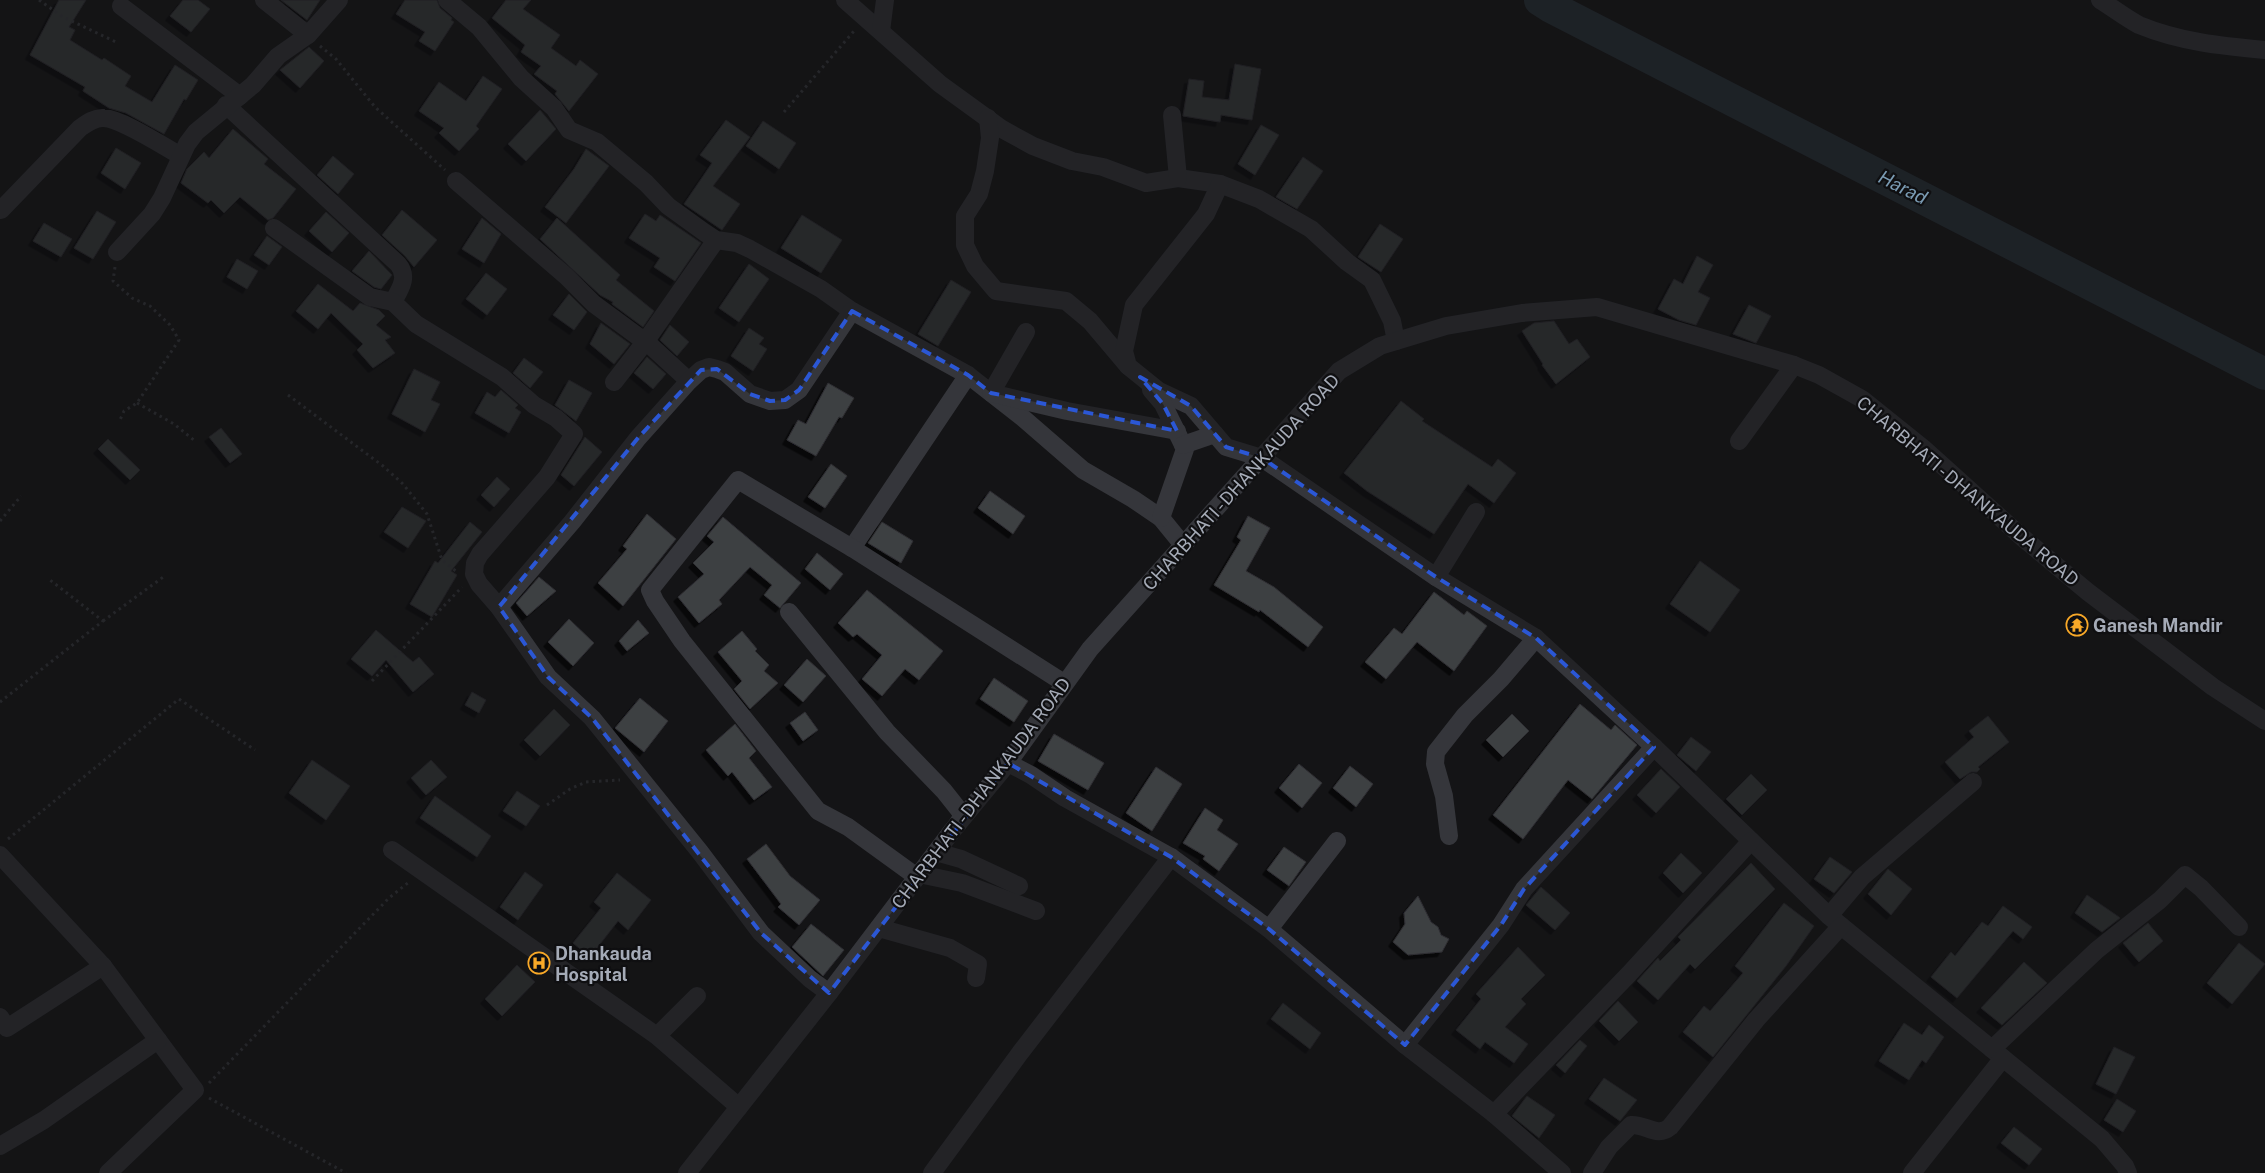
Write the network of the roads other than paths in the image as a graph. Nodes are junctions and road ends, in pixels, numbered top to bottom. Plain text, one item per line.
1 (264, 0) edge
2 (339, 0) edge
3 (446, 0) edge
4 (845, 0) edge
5 (885, 0) edge
6 (2100, 0) edge
7 (121, 6) dead end
8 (881, 31) junction
9 (308, 36) junction
10 (2265, 50) edge
11 (233, 100) junction
12 (1172, 115) dead end
13 (988, 118) junction
14 (181, 156) junction
15 (1178, 178) junction
16 (456, 181) road end
17 (1220, 184) junction
18 (1, 210) edge
19 (274, 228) dead end
20 (716, 240) junction
21 (117, 252) road end
22 (393, 302) junction
23 (852, 311) junction
24 (1026, 332) dead end
25 (1396, 341) junction
26 (645, 342) junction
27 (1794, 364) junction
28 (1134, 372) junction
29 (968, 375) junction
30 (614, 382) dead end
31 (688, 382) junction
32 (991, 394) junction
33 (1215, 434) junction
34 (1180, 438) junction
35 (1739, 441) dead end
36 (1262, 458) junction
37 (1476, 512) dead end
38 (1161, 518) junction
39 (1183, 545) junction
40 (852, 548) junction
41 (1436, 577) junction
42 (499, 608) junction
43 (789, 612) dead end
44 (1536, 638) junction
45 (1064, 683) junction
46 (2265, 721) edge
47 (1654, 747) junction
48 (1008, 763) junction
49 (1973, 782) dead end
50 (952, 831) junction
51 (1449, 836) dead end
52 (1336, 841) dead end
53 (1751, 842) junction
54 (4, 848) edge
55 (392, 850) dead end
56 (936, 852) junction
57 (1171, 857) junction
58 (918, 876) junction
59 (1019, 886) dead end
60 (1036, 911) dead end
61 (1835, 921) junction
62 (2239, 927) dead end
63 (879, 928) junction
64 (1269, 928) junction
65 (103, 966) junction
66 (976, 978) dead end
67 (829, 993) junction
68 (696, 996) dead end
69 (0, 1017) edge
70 (657, 1036) junction
71 (158, 1040) junction
72 (1405, 1045) junction
73 (1997, 1054) junction
74 (740, 1107) junction
75 (1494, 1114) junction
76 (0, 1146) edge
77 (108, 1173) edge
78 (687, 1173) edge
79 (932, 1173) edge
80 (1562, 1173) edge
81 (1592, 1173) edge
82 (1912, 1173) edge
83 (2128, 1173) edge

1 - 9 street
2 - 9 street
3 - 20 street
4 - 8 street
5 - 8 street
6 - 10 street
7 - 11 street
8 - 13 street
9 - 11 street
11 - 14 street
11 - 22 street
12 - 15 street
13 - 15 street
13 - 28 street
14 - 18 street
14 - 21 street
15 - 17 street
16 - 26 street
17 - 25 street
17 - 28 street
19 - 22 street
20 - 23 street
20 - 26 street
22 - 42 street
23 - 29 street
23 - 31 street
24 - 32 street
25 - 27 street, CHARBHATI - DHANKAUDA ROAD
25 - 36 street, CHARBHATI - DHANKAUDA ROAD
26 - 30 street
26 - 31 street
27 - 35 street
27 - 46 street, CHARBHATI - DHANKAUDA ROAD
28 - 33 street
28 - 34 street
29 - 32 street
29 - 40 street
31 - 42 street
32 - 34 street
32 - 38 street
33 - 34 street
33 - 36 street
34 - 38 street
36 - 39 street, CHARBHATI - DHANKAUDA ROAD
36 - 41 street
37 - 41 street
38 - 39 street
39 - 45 street, CHARBHATI - DHANKAUDA ROAD
40 - 45 street
40 - 58 street
41 - 44 street
42 - 67 street
43 - 50 street
44 - 47 street
44 - 51 street
45 - 48 street, CHARBHATI - DHANKAUDA ROAD
47 - 53 street
47 - 72 street
48 - 50 street, CHARBHATI - DHANKAUDA ROAD
48 - 57 street
49 - 61 street
50 - 56 street, CHARBHATI - DHANKAUDA ROAD
52 - 64 street
53 - 61 street
53 - 75 street
54 - 65 street
55 - 70 street
56 - 58 street, CHARBHATI - DHANKAUDA ROAD
56 - 59 street
57 - 64 street
57 - 79 street
58 - 60 street
58 - 63 street, CHARBHATI - DHANKAUDA ROAD
61 - 73 street
61 - 81 street
62 - 73 street
63 - 66 street
63 - 67 street, CHARBHATI - DHANKAUDA ROAD
64 - 72 street
65 - 69 street
65 - 71 street
67 - 74 street, CHARBHATI - DHANKAUDA ROAD
68 - 70 street
70 - 74 street
71 - 76 street
71 - 77 street
72 - 75 street
73 - 82 street
73 - 83 street
74 - 78 street, CHARBHATI - DHANKAUDA ROAD
75 - 80 street

